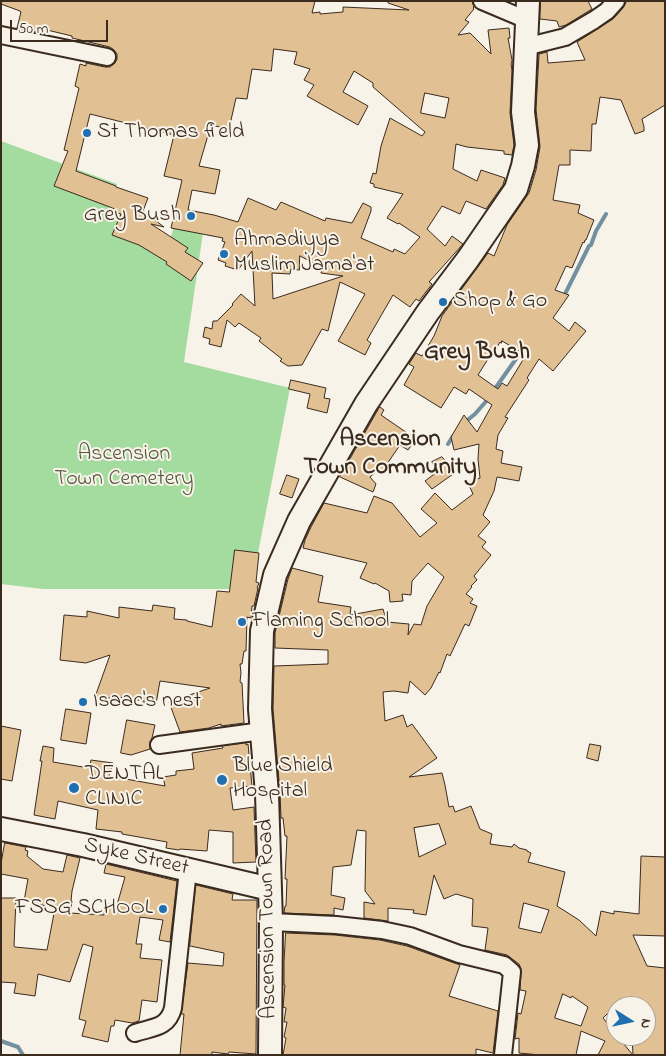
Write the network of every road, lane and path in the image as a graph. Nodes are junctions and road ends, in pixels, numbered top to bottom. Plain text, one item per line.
1 (482, 1) edge
2 (616, 1) edge
3 (527, 11) edge
4 (1, 35) edge
5 (525, 47) junction
6 (107, 57) dead end
7 (262, 731) junction
8 (159, 745) dead end
9 (1, 829) edge
10 (188, 870) junction
11 (270, 889) junction
12 (271, 922) junction
13 (135, 1033) dead end
14 (270, 1055) edge
15 (503, 1055) edge

1 - 3 street
2 - 5 street
3 - 5 main road, Ascension Town Road
4 - 6 street
5 - 7 main road, Ascension Town Road
7 - 8 street
7 - 11 main road, Ascension Town Road
9 - 10 main road, Syke Street
10 - 11 main road, Syke Street
10 - 13 street
11 - 12 main road, Ascension Town Road
12 - 14 main road, Ascension Town Road
12 - 15 street

